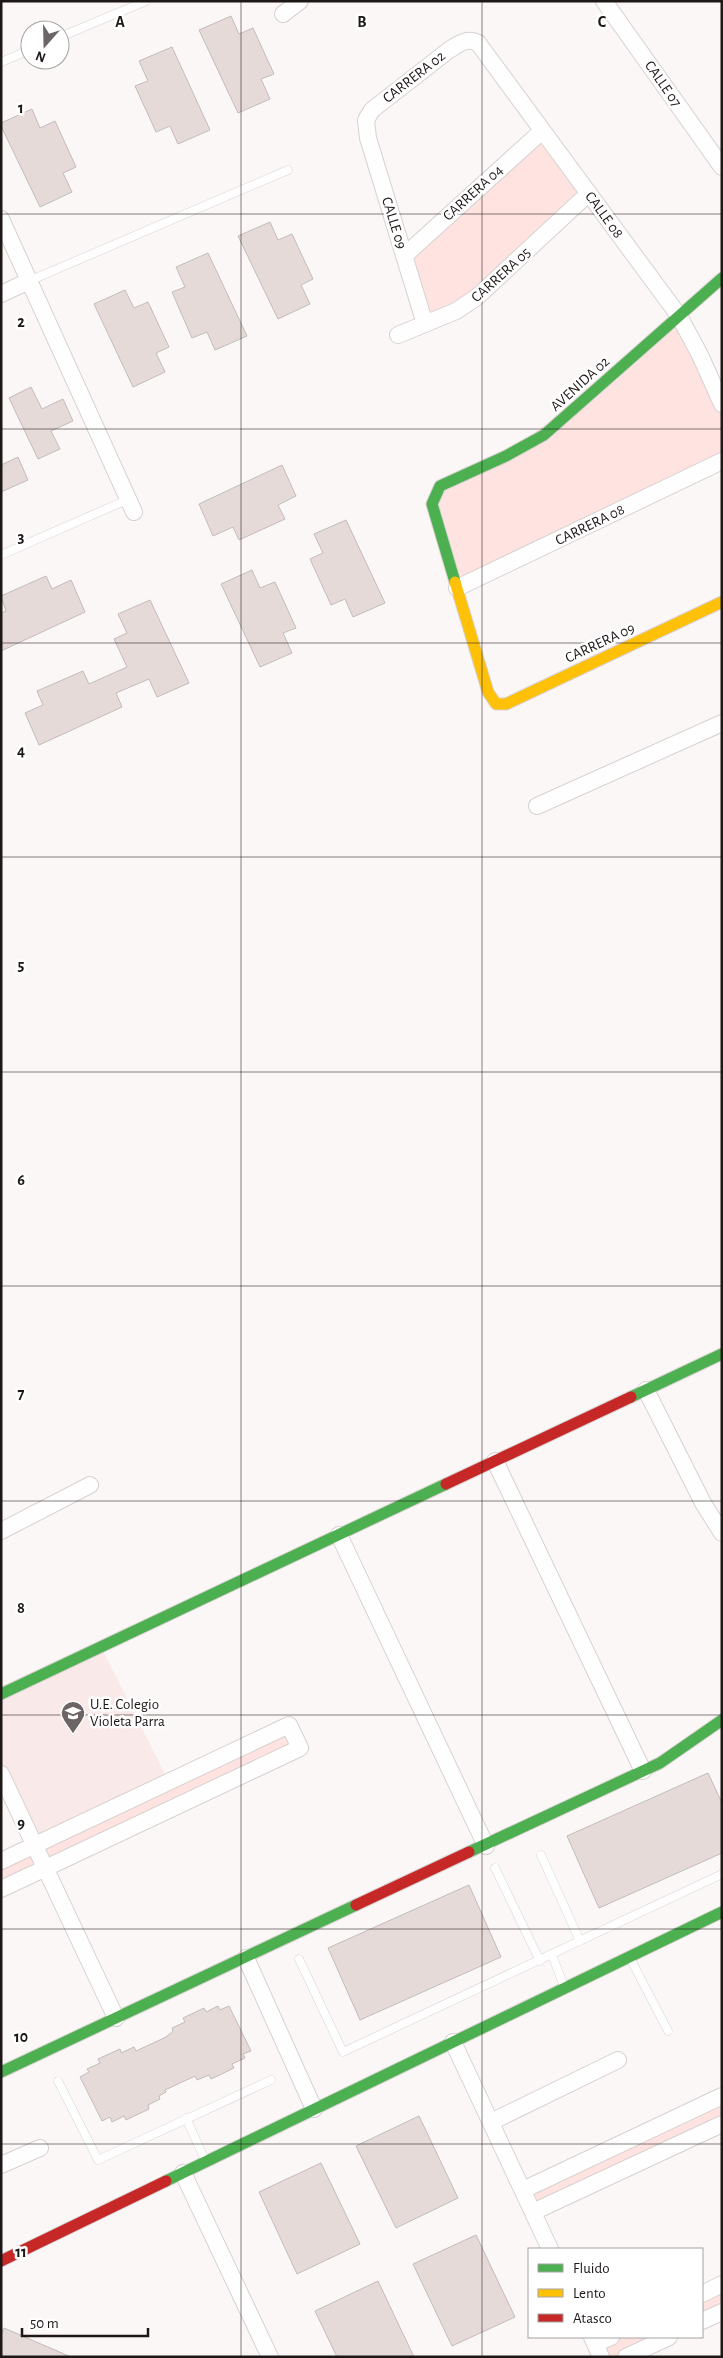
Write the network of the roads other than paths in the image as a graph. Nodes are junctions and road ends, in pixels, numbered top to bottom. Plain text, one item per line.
1 (123, 1) edge
2 (146, 1) edge
3 (300, 1) edge
4 (604, 1) edge
5 (126, 10) junction
6 (283, 14) dead end
7 (70, 33) edge
8 (468, 40) joint
9 (20, 54) edge
10 (1, 62) edge
11 (366, 120) joint
12 (542, 130) junction
13 (722, 167) edge
14 (288, 170) dead end
15 (589, 193) junction
16 (1, 219) edge
17 (404, 256) junction
18 (722, 278) edge
19 (29, 281) junction
20 (1, 294) edge
21 (679, 316) junction
22 (425, 324) junction
23 (398, 335) dead end
24 (722, 404) edge
25 (722, 461) edge
26 (132, 506) joint
27 (1, 555) edge
28 (457, 588) junction
29 (722, 602) edge
30 (722, 723) edge
31 (537, 806) dead end
32 (722, 1354) edge
33 (646, 1390) junction
34 (495, 1461) junction
35 (90, 1485) dead end
36 (1, 1531) edge
37 (722, 1533) edge
38 (339, 1535) junction
39 (1, 1694) edge
40 (722, 1720) edge
41 (643, 1772) junction
42 (1, 1774) edge
43 (35, 1845) junction
44 (486, 1846) junction
45 (541, 1856) dead end
46 (1, 1861) edge
47 (46, 1868) junction
48 (495, 1868) dead end
49 (722, 1874) edge
50 (1, 1888) edge
51 (722, 1912) edge
52 (580, 1941) junction
53 (552, 1955) junction
54 (629, 1956) junction
55 (246, 1958) junction
56 (298, 1960) dead end
57 (540, 1960) junction
58 (565, 1987) junction
59 (116, 2018) junction
60 (668, 2032) dead end
61 (453, 2042) junction
62 (618, 2060) dead end
63 (1, 2072) edge
64 (271, 2080) dead end
65 (58, 2081) dead end
66 (722, 2096) edge
67 (314, 2109) junction
68 (186, 2118) junction
69 (491, 2122) junction
70 (722, 2124) edge
71 (40, 2148) dead end
72 (206, 2162) junction
73 (1, 2165) edge
74 (183, 2173) junction
75 (523, 2190) junction
76 (533, 2212) junction
77 (550, 2248) edge
78 (1, 2261) edge
79 (722, 2284) edge
80 (703, 2294) edge
81 (722, 2312) edge
82 (703, 2321) edge
83 (609, 2338) edge
84 (667, 2338) edge
85 (596, 2346) edge
86 (270, 2357) edge
87 (626, 2357) edge

1 - 5 lane
2 - 5 lane
3 - 6 street
4 - 13 street, CALLE 07
5 - 7 lane
8 - 11 street, CARRERA 02
8 - 12 street, CALLE 08
9 - 10 lane
11 - 17 street, CALLE 09
12 - 15 street, CALLE 08
12 - 17 street, CARRERA 04
14 - 19 lane
15 - 21 street, CALLE 08
15 - 22 street, CARRERA 05
16 - 19 street
17 - 22 street, CALLE 09
18 - 21 street, AVENIDA 02
19 - 20 street
19 - 26 street
21 - 24 street, CALLE 08
21 - 28 street, AVENIDA 02
22 - 23 street, CARRERA 05
25 - 28 street, CARRERA 08
26 - 27 lane
28 - 29 street, CARRERA 09
30 - 31 street
32 - 33 street
33 - 34 street
33 - 37 street
34 - 38 street
34 - 41 street
35 - 36 street
38 - 39 street
38 - 44 street
40 - 41 street
41 - 44 street
42 - 43 street
43 - 46 street
43 - 47 street
43 - 47 street
44 - 55 street
45 - 52 lane
47 - 50 street
47 - 59 street
48 - 57 lane
49 - 52 lane
51 - 54 street
52 - 53 lane
53 - 57 lane
53 - 58 lane
54 - 58 street
54 - 60 lane
55 - 59 street
55 - 67 street
56 - 57 lane
58 - 61 street
59 - 63 street
61 - 67 street
61 - 69 street
62 - 69 street
64 - 68 lane
65 - 68 lane
66 - 75 street
67 - 72 street
68 - 72 lane
69 - 75 street
70 - 76 street
71 - 73 street
72 - 74 street
74 - 78 street
74 - 86 street
75 - 76 street
76 - 77 street
79 - 80 street
81 - 82 street
83 - 85 street
84 - 87 street

